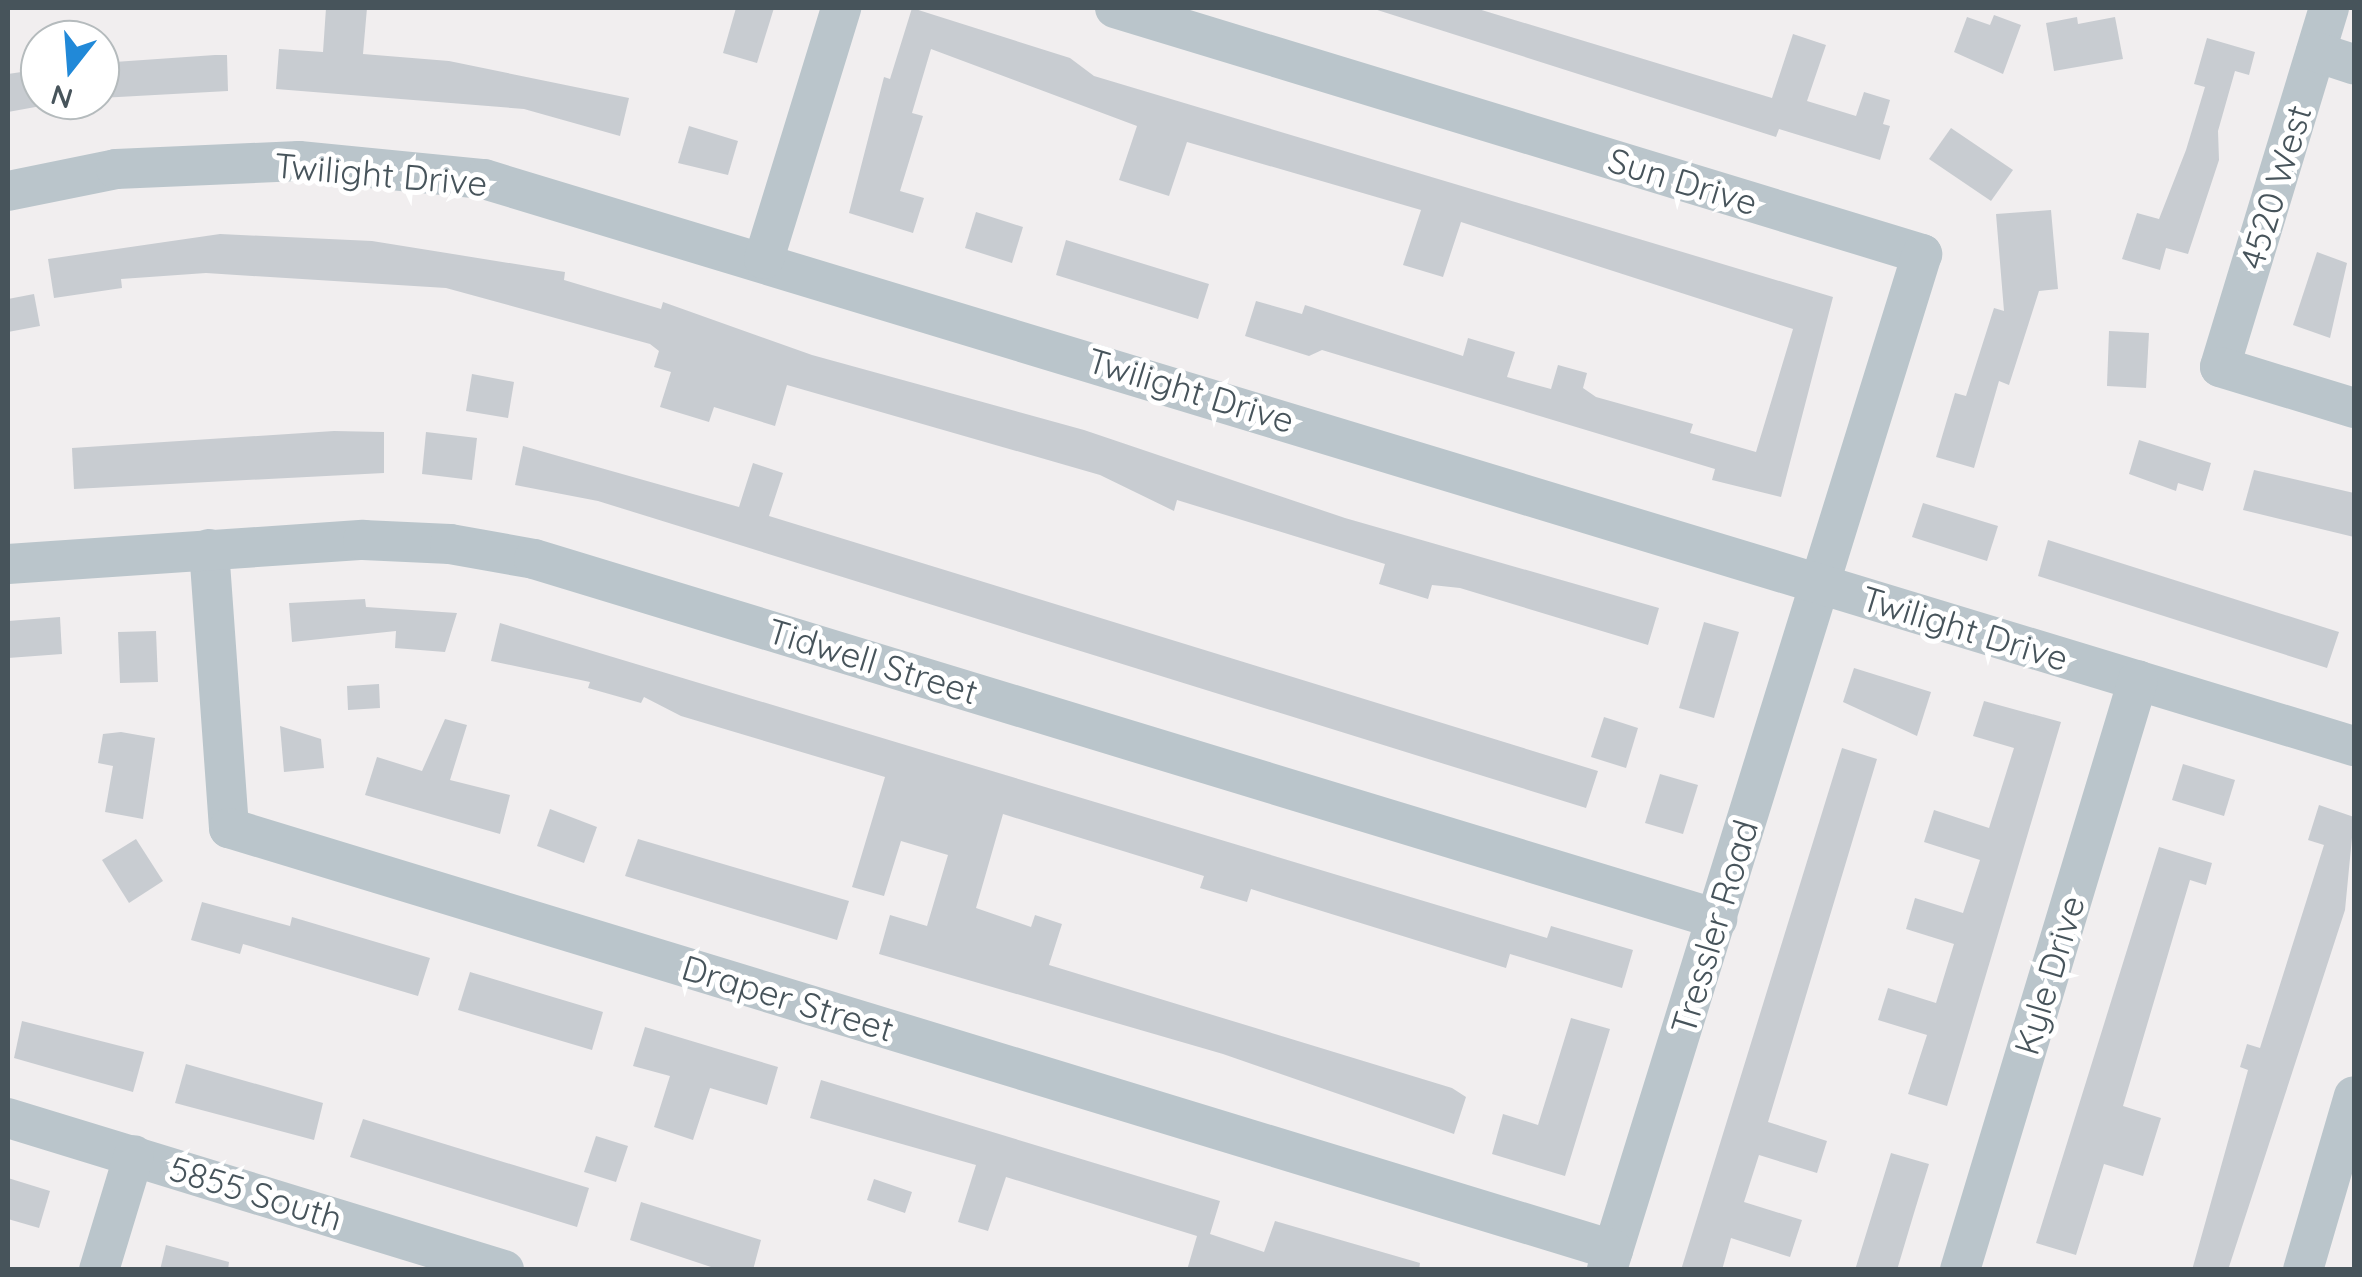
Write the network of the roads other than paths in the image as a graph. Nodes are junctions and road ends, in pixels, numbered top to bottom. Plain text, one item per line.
1 (841, 8) edge
2 (1115, 8) edge
3 (2330, 8) edge
4 (2316, 52) junction
5 (2354, 64) edge
6 (8, 191) edge
7 (764, 259) junction
8 (2354, 408) edge
9 (209, 549) junction
10 (8, 564) edge
11 (1820, 584) junction
12 (2138, 680) junction
13 (2354, 746) edge
14 (1716, 919) junction
15 (2354, 1096) edge
16 (8, 1118) edge
17 (134, 1155) junction
18 (1610, 1260) edge
19 (99, 1270) edge
20 (504, 1270) edge
21 (1960, 1270) edge
22 (2303, 1270) edge

1 - 7 street
2 - 11 street, Sun Drive
3 - 4 street, 4520 West
4 - 5 street
4 - 8 street, 4520 West
6 - 7 street, Twilight Drive
7 - 11 street, Twilight Drive
9 - 10 street, Tidwell Street
9 - 14 street, Tidwell Street
9 - 18 street, Draper Street
11 - 12 street, Twilight Drive
11 - 14 street, Tressler Road
12 - 13 street, Twilight Drive
12 - 21 street, Kyle Drive
14 - 18 street, Tressler Road
15 - 22 street
16 - 17 street, 5855 South
17 - 19 street
17 - 20 street, 5855 South

